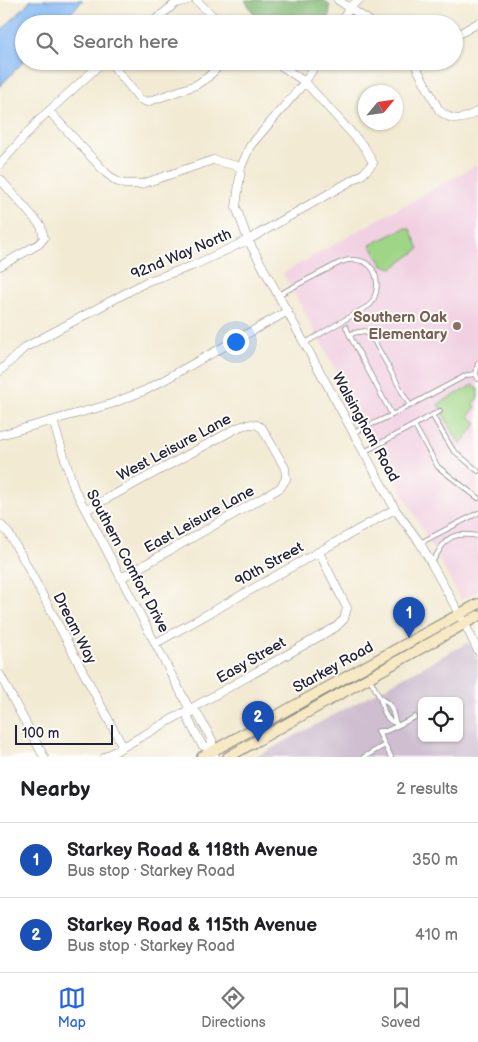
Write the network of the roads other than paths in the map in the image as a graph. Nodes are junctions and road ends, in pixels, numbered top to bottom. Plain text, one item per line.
1 (188, 0) edge
2 (196, 0) edge
3 (338, 0) edge
4 (360, 0) edge
5 (350, 7) junction
6 (161, 15) edge
7 (212, 15) edge
8 (345, 15) edge
9 (361, 15) edge
10 (478, 23) edge
11 (463, 32) edge
12 (94, 70) edge
13 (116, 70) edge
14 (215, 70) edge
15 (287, 70) edge
16 (312, 70) edge
17 (418, 70) edge
18 (305, 82) junction
19 (49, 111) junction
20 (478, 111) edge
21 (0, 164) edge
22 (241, 167) junction
23 (0, 180) edge
24 (248, 240) junction
25 (0, 266) edge
26 (278, 295) junction
27 (288, 312) junction
28 (346, 327) dead end
29 (350, 336) junction
30 (305, 344) junction
31 (478, 363) edge
32 (0, 370) edge
33 (476, 374) junction
34 (478, 380) edge
35 (410, 406) junction
36 (440, 411) dead end
37 (392, 415) junction
38 (432, 415) junction
39 (53, 421) junction
40 (250, 423) joint
41 (414, 425) junction
42 (353, 433) junction
43 (0, 435) edge
44 (364, 452) junction
45 (478, 471) edge
46 (478, 498) edge
47 (395, 509) junction
48 (86, 510) junction
49 (478, 513) edge
50 (0, 524) edge
51 (478, 536) edge
52 (420, 543) junction
53 (319, 552) junction
54 (431, 564) junction
55 (121, 578) junction
56 (478, 604) edge
57 (459, 614) junction
58 (478, 616) edge
59 (465, 624) junction
60 (156, 643) junction
61 (477, 647) edge
62 (363, 668) junction
63 (0, 675) edge
64 (369, 678) junction
65 (2, 684) edge
66 (381, 699) junction
67 (190, 710) junction
68 (415, 718) dead end
69 (396, 724) junction
70 (385, 745) junction
71 (123, 747) junction
72 (214, 754) edge
73 (44, 757) edge
74 (105, 757) edge
75 (202, 757) edge
76 (228, 757) edge
77 (364, 757) edge
78 (391, 757) edge

1 - 6 street
2 - 7 street
3 - 5 street
4 - 5 street
5 - 8 street
5 - 9 street
10 - 11 street
12 - 19 street
13 - 14 street
15 - 18 street
16 - 18 street, Walsingham Road
17 - 20 street
18 - 22 street, Walsingham Road
18 - 24 street, 92nd Way North
19 - 21 street
19 - 22 street
22 - 24 street, Walsingham Road
23 - 25 street
24 - 26 street, Walsingham Road
24 - 32 street, 92nd Way North
26 - 27 street, Walsingham Road
26 - 30 lane
27 - 30 street, Walsingham Road
27 - 39 street
28 - 29 lane
29 - 35 lane
29 - 37 lane
30 - 42 street, Walsingham Road
31 - 33 lane
33 - 34 lane
33 - 35 lane
35 - 37 lane
36 - 38 lane
37 - 42 lane
38 - 41 lane
38 - 45 lane
39 - 43 street
39 - 48 street, Southern Comfort Drive
40 - 48 street, West Leisure Lane
40 - 55 street, East Leisure Lane
41 - 44 lane
41 - 46 lane
42 - 44 street, Walsingham Road
44 - 47 street, Walsingham Road
47 - 52 street, Walsingham Road
47 - 53 street, 90th Street
48 - 55 street, Southern Comfort Drive
49 - 52 lane
50 - 71 street, Dream Way
51 - 54 lane
52 - 54 street, Walsingham Road
53 - 60 street, 90th Street
53 - 67 street, Easy Street
54 - 57 street, Walsingham Road
55 - 60 street, Southern Comfort Drive
56 - 57 main road, Starkey Road
57 - 59 street, Walsingham Road
57 - 62 main road, Starkey Road
58 - 59 main road, Starkey Road
59 - 61 street, Walsingham Road
59 - 64 main road, Starkey Road
60 - 67 street, Southern Comfort Drive
62 - 64 lane
62 - 72 main road, Starkey Road
63 - 65 street
64 - 66 lane
64 - 76 main road, Starkey Road
65 - 73 street
66 - 69 lane
66 - 69 lane
67 - 71 street, Easy Street
67 - 72 street, Southern Comfort Drive
68 - 69 lane
69 - 70 lane
70 - 77 lane
70 - 78 lane
71 - 74 street, Easy Street
72 - 75 main road, Starkey Road

